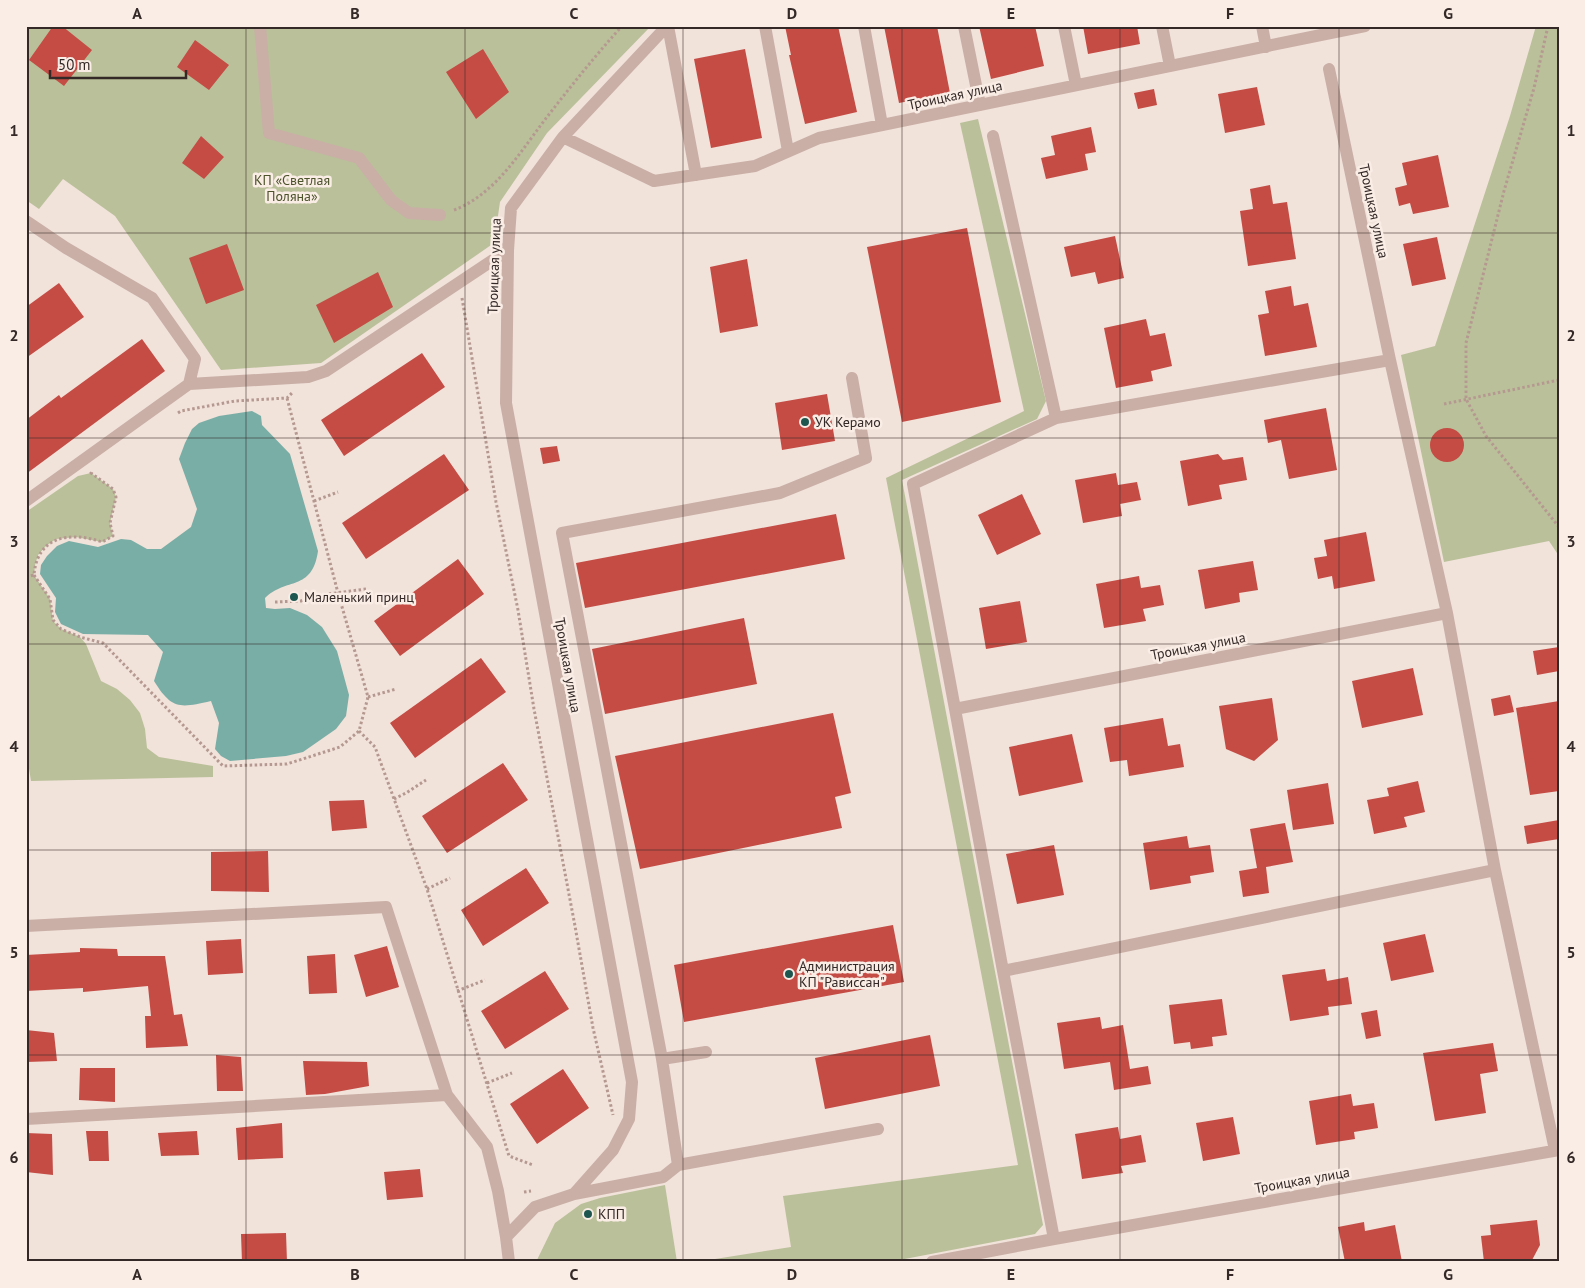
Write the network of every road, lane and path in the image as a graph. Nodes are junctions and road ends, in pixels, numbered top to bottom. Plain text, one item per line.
1 (260, 26) edge
2 (622, 26) edge
3 (668, 26) edge
4 (765, 26) edge
5 (864, 26) edge
6 (964, 26) edge
7 (1064, 26) edge
8 (1162, 26) edge
9 (1262, 26) edge
10 (1364, 26) edge
11 (1548, 26) edge
12 (1266, 47) junction
13 (1170, 66) junction
14 (1329, 69) dead end
15 (1076, 85) junction
16 (980, 105) junction
17 (882, 125) junction
18 (563, 136) junction
19 (993, 136) dead end
20 (788, 151) junction
21 (696, 175) junction
22 (440, 215) joint
23 (26, 221) edge
24 (508, 250) junction
25 (459, 282) junction
26 (1390, 360) junction
27 (308, 377) junction
28 (852, 378) dead end
29 (1559, 380) edge
30 (189, 384) junction
31 (287, 398) junction
32 (1466, 399) junction
33 (1444, 404) dead end
34 (172, 416) dead end
35 (1056, 418) junction
36 (99, 467) dead end
37 (338, 492) dead end
38 (26, 501) edge
39 (314, 501) junction
40 (1559, 527) edge
41 (34, 575) junction
42 (26, 577) edge
43 (366, 589) dead end
44 (338, 593) junction
45 (275, 602) dead end
46 (1447, 613) junction
47 (396, 689) dead end
48 (368, 697) junction
49 (955, 709) junction
50 (359, 731) junction
51 (426, 780) dead end
52 (394, 799) junction
53 (1495, 870) junction
54 (450, 878) dead end
55 (428, 889) junction
56 (26, 926) edge
57 (1002, 971) junction
58 (485, 980) dead end
59 (458, 991) junction
60 (706, 1052) dead end
61 (662, 1059) junction
62 (512, 1073) dead end
63 (487, 1083) junction
64 (447, 1095) junction
65 (26, 1119) edge
66 (614, 1119) dead end
67 (878, 1129) dead end
68 (1557, 1150) edge
69 (533, 1165) dead end
70 (678, 1165) junction
71 (534, 1190) dead end
72 (524, 1192) dead end
73 (574, 1194) junction
74 (506, 1237) junction
75 (1054, 1239) junction
76 (509, 1262) edge
77 (932, 1262) edge

1 - 22 street
2 - 22 path
3 - 18 street, Троицкая улица
3 - 21 street
4 - 20 street
5 - 17 street
6 - 16 street
7 - 15 street
8 - 13 street
9 - 12 street
10 - 12 street, Троицкая улица
11 - 32 path
12 - 13 street, Троицкая улица
13 - 15 street, Троицкая улица
14 - 26 street, Троицкая улица
15 - 16 street, Троицкая улица
16 - 17 street, Троицкая улица
17 - 20 street, Троицкая улица
18 - 21 street, Троицкая улица
18 - 24 street, Троицкая улица
19 - 35 street
20 - 21 street, Троицкая улица
23 - 30 street
24 - 25 street
24 - 73 street, Троицкая улица
25 - 27 street
25 - 66 path
26 - 35 street
26 - 46 street, Троицкая улица
27 - 30 street
27 - 31 path
28 - 61 street
29 - 32 path
30 - 38 street
31 - 34 path
31 - 39 path
32 - 33 path
32 - 40 path
35 - 49 street
36 - 41 path
37 - 39 path
39 - 44 path
41 - 42 path
41 - 50 path
43 - 44 path
44 - 45 path
44 - 48 path
46 - 49 street, Троицкая улица
46 - 53 street, Троицкая улица
47 - 48 path
48 - 50 path
49 - 57 street
50 - 52 path
51 - 52 path
52 - 55 path
53 - 57 street
53 - 68 street, Троицкая улица
54 - 55 path
55 - 59 path
56 - 64 street
57 - 75 street
58 - 59 path
59 - 63 path
60 - 61 street
61 - 70 street
62 - 63 path
63 - 69 path
64 - 65 street
64 - 74 street
67 - 70 street
68 - 75 street, Троицкая улица
70 - 73 street
71 - 72 path
73 - 74 street
74 - 76 street
75 - 77 street, Троицкая улица

